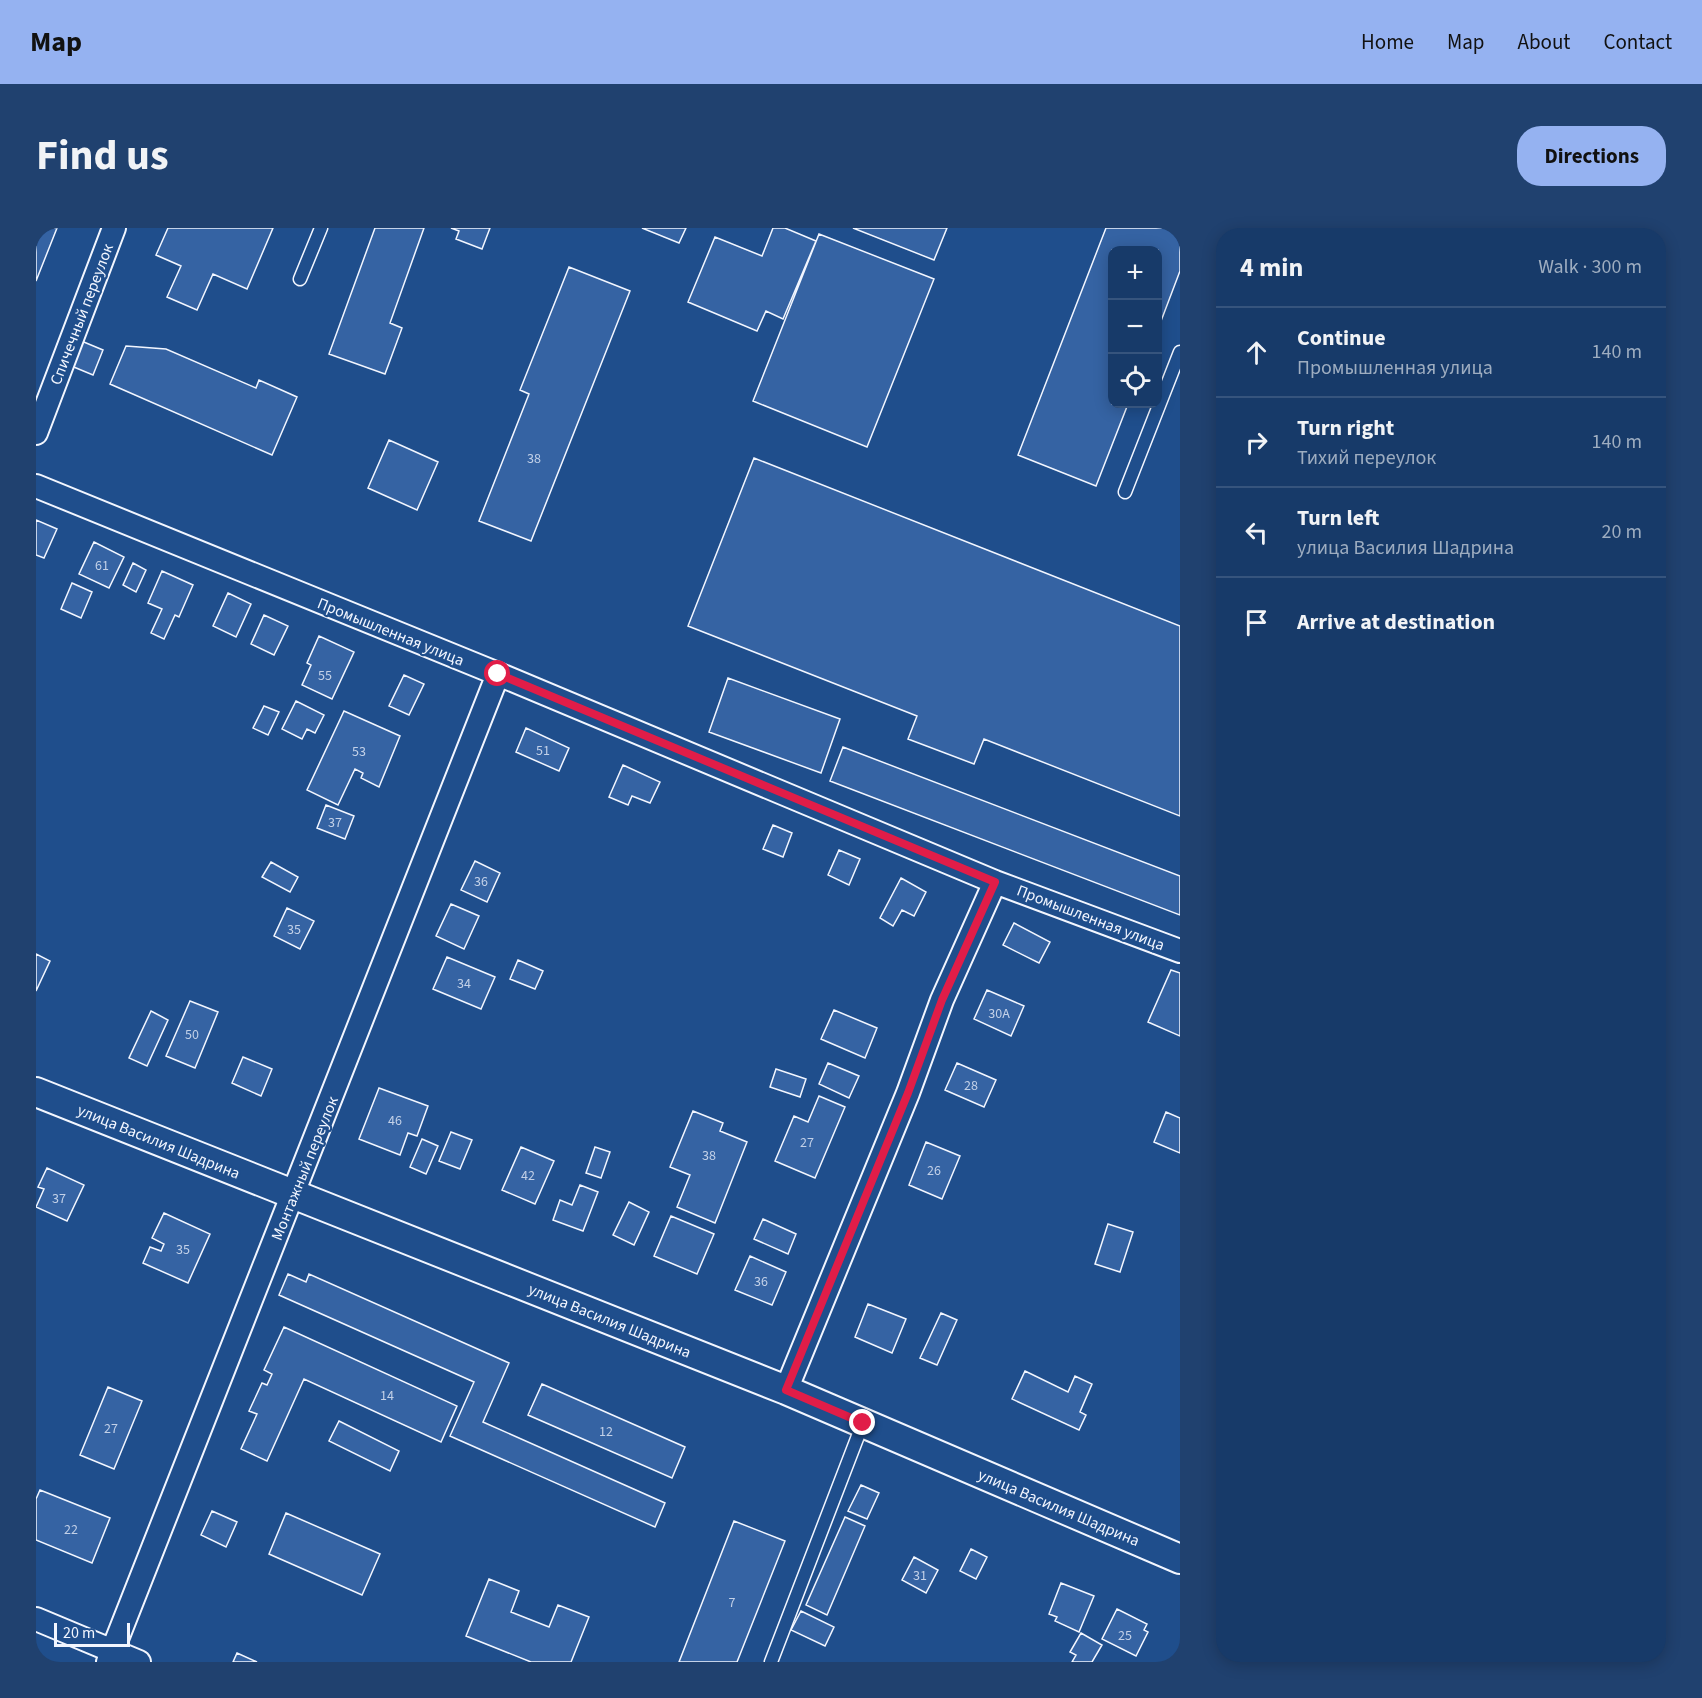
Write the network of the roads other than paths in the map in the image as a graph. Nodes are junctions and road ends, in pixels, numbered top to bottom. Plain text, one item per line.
1 (114, 228) edge
2 (321, 228) edge
3 (300, 279) dead end
4 (1180, 352) edge
5 (36, 433) edge
6 (36, 486) edge
7 (1125, 492) dead end
8 (498, 674) junction
9 (995, 882) junction
10 (1180, 951) edge
11 (36, 1092) edge
12 (293, 1194) junction
13 (786, 1390) junction
14 (863, 1423) junction
15 (1180, 1559) edge
16 (36, 1619) edge
17 (110, 1656) edge
18 (138, 1662) edge
19 (771, 1662) edge

1 - 5 street, Спичечный переулок
2 - 3 lane
4 - 7 lane
6 - 8 street, Промышленная улица
8 - 9 street, Промышленная улица
8 - 12 street, Монтажный переулок
9 - 10 street, Промышленная улица
9 - 13 street
11 - 12 street, улица Василия Шадрина
12 - 13 street, улица Василия Шадрина
12 - 17 street, Монтажный переулок
13 - 14 street, улица Василия Шадрина
14 - 15 street, улица Василия Шадрина
14 - 19 lane
16 - 17 street
17 - 18 street

